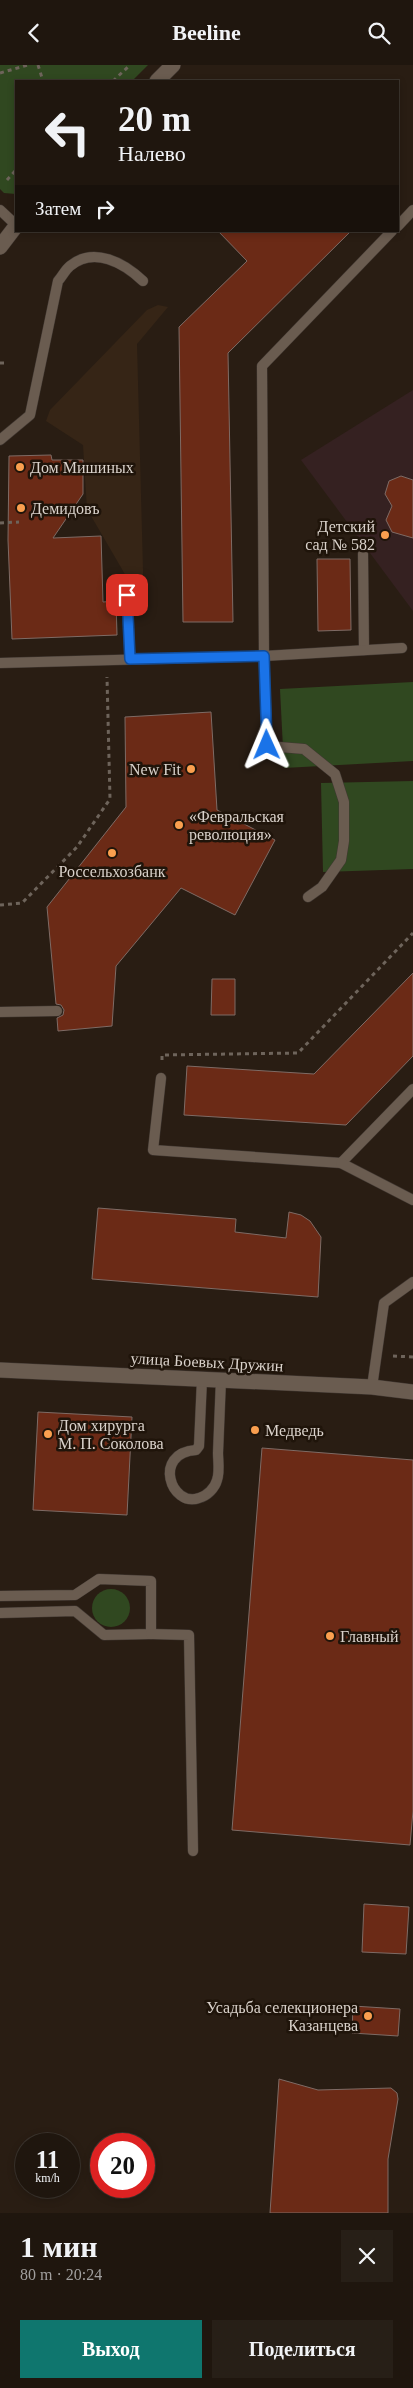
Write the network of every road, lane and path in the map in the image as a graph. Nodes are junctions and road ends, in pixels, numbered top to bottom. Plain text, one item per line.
1 (28, 65) edge
2 (38, 65) edge
3 (130, 65) edge
4 (173, 65) edge
5 (0, 73) edge
6 (43, 80) edge
7 (114, 80) edge
8 (158, 80) edge
9 (15, 171) edge
10 (7, 180) dead end
11 (0, 210) edge
12 (413, 210) edge
13 (15, 225) edge
14 (399, 225) edge
15 (15, 227) edge
16 (391, 232) edge
17 (0, 247) edge
18 (143, 281) dead end
19 (0, 440) edge
20 (19, 522) dead end
21 (0, 523) edge
22 (363, 554) dead end
23 (127, 595) dead end
24 (402, 648) dead end
25 (364, 650) junction
26 (264, 656) junction
27 (130, 659) junction
28 (0, 663) edge
29 (107, 674) dead end
30 (308, 897) dead end
31 (0, 905) edge
32 (413, 933) edge
33 (57, 1011) dead end
34 (0, 1012) edge
35 (161, 1078) joint
36 (413, 1089) edge
37 (341, 1163) junction
38 (413, 1200) edge
39 (413, 1282) edge
40 (0, 1370) edge
41 (202, 1379) junction
42 (221, 1379) junction
43 (372, 1387) junction
44 (413, 1392) edge
45 (0, 1596) edge
46 (0, 1613) edge
47 (151, 1634) junction
48 (193, 1851) dead end

1 - 5 path
2 - 6 path
3 - 7 path
4 - 8 street
9 - 10 path
11 - 13 lane
12 - 14 lane
15 - 17 street
16 - 26 lane
18 - 19 lane
20 - 21 path
22 - 25 lane
23 - 27 lane
24 - 25 lane
25 - 26 lane
26 - 27 lane
26 - 30 lane
27 - 28 lane
29 - 31 path
32 - 35 path
33 - 34 lane
35 - 37 lane
36 - 37 lane
37 - 38 lane
39 - 43 lane
40 - 41 street, улица Боевых Дружин
41 - 42 street, улица Боевых Дружин
41 - 42 lane
42 - 43 street, улица Боевых Дружин
43 - 44 street, улица Боевых Дружин
45 - 47 lane
46 - 47 lane
47 - 48 lane

